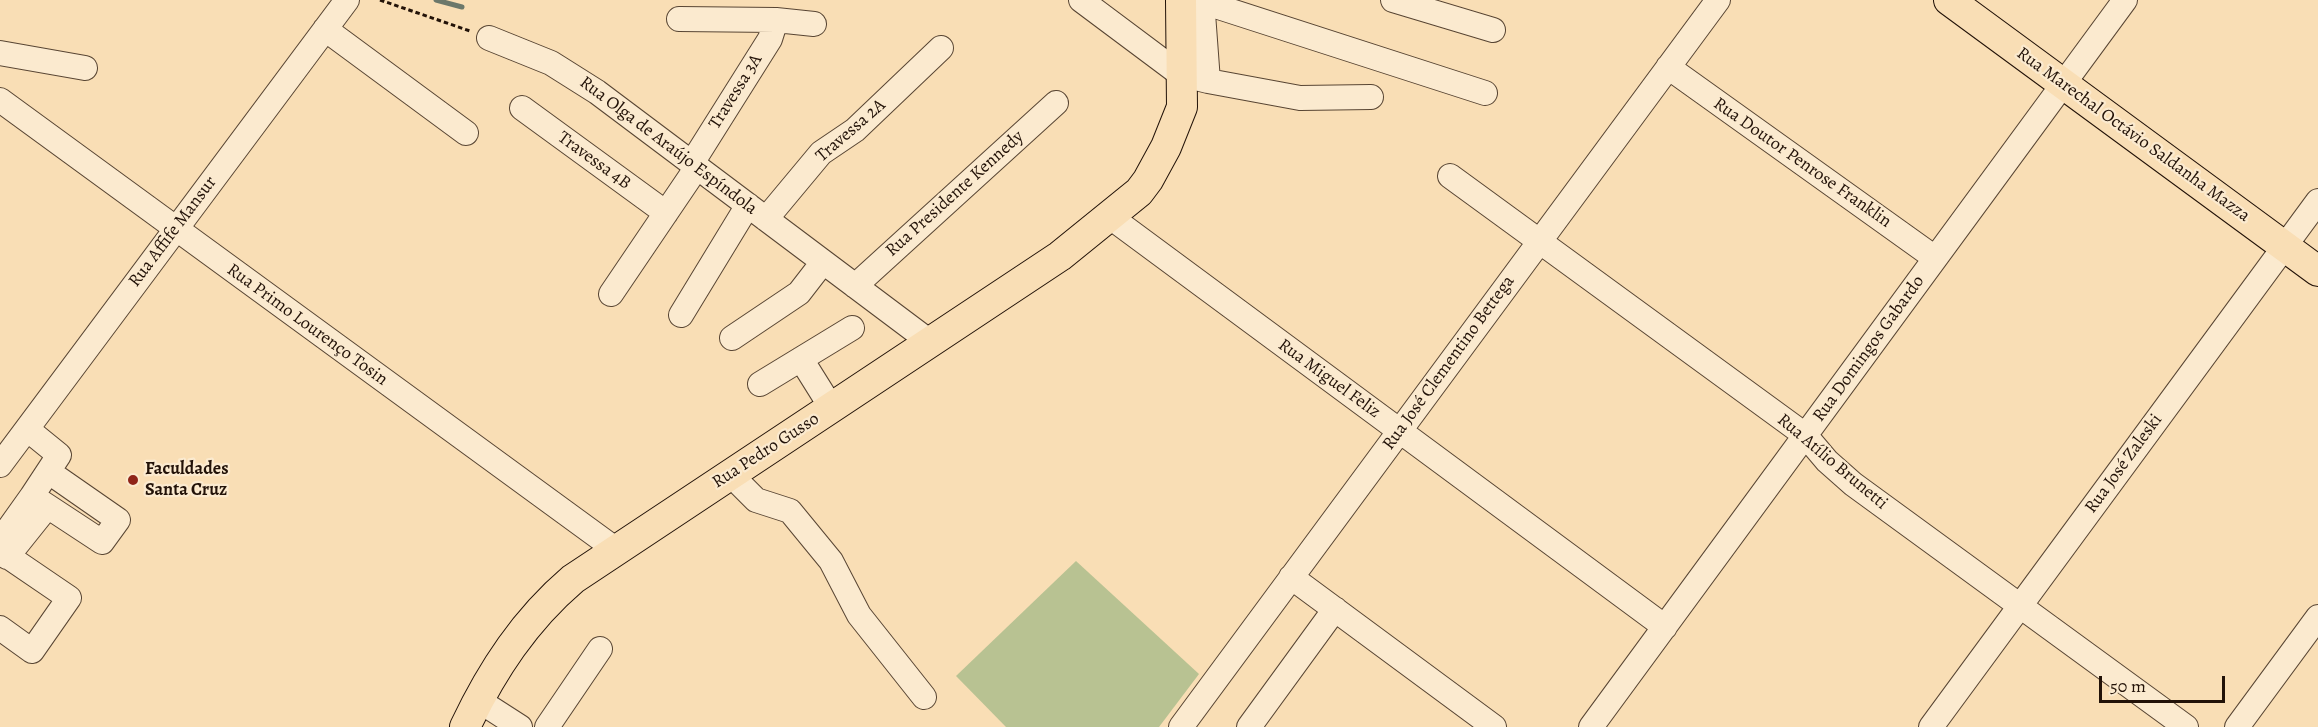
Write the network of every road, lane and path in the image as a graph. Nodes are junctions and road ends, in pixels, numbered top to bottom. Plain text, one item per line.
1 (347, 0) edge
2 (380, 0) edge
3 (1081, 0) edge
4 (1393, 0) edge
5 (1718, 0) edge
6 (1949, 0) edge
7 (2125, 0) edge
8 (1195, 1) edge
9 (679, 19) dead end
10 (776, 20) junction
11 (814, 24) dead end
12 (325, 29) junction
13 (1493, 30) dead end
14 (489, 38) joint
15 (941, 48) dead end
16 (0, 52) edge
17 (85, 68) dead end
18 (1668, 68) junction
19 (1194, 78) junction
20 (2063, 84) junction
21 (1485, 93) dead end
22 (1371, 97) dead end
23 (0, 100) edge
24 (1056, 103) dead end
25 (522, 108) dead end
26 (466, 132) dead end
27 (694, 165) junction
28 (1450, 176) dead end
29 (2318, 201) edge
30 (757, 212) junction
31 (666, 213) junction
32 (1109, 216) junction
33 (176, 229) junction
34 (1539, 241) junction
35 (2284, 246) junction
36 (1935, 258) junction
37 (823, 262) junction
38 (2318, 271) edge
39 (855, 286) junction
40 (611, 294) dead end
41 (681, 315) dead end
42 (852, 328) dead end
43 (732, 338) dead end
44 (930, 342) junction
45 (801, 359) junction
46 (760, 384) dead end
47 (831, 407) junction
48 (27, 429) junction
49 (1400, 431) junction
50 (1806, 435) junction
51 (0, 465) edge
52 (48, 472) junction
53 (730, 474) junction
54 (40, 502) junction
55 (615, 549) junction
56 (2, 550) edge
57 (1291, 577) junction
58 (2020, 606) junction
59 (1335, 609) junction
60 (2318, 617) edge
61 (1665, 627) junction
62 (0, 628) edge
63 (600, 650) dead end
64 (924, 697) dead end
65 (478, 700) junction
66 (465, 727) edge
67 (520, 727) edge
68 (547, 727) edge
69 (1181, 727) edge
70 (1249, 727) edge
71 (1494, 727) edge
72 (1592, 727) edge
73 (1931, 727) edge
74 (2186, 727) edge
75 (2237, 727) edge

1 - 12 street, Rua Affife Mansur
2 - 14 path
3 - 19 street
4 - 13 street
5 - 18 street, Rua José Clementino Bettega
6 - 20 main road, Rua Marechal Octávio Saldanha Mazza
7 - 20 street, Rua Domingos Gabardo
8 - 19 main road, Rua Pedro Gusso
8 - 21 street
9 - 10 street
10 - 11 street
10 - 27 street, Travessa 3A
12 - 26 street
12 - 33 street, Rua Affife Mansur
14 - 27 street, Rua Olga de Araújo Espíndola
15 - 30 street, Travessa 2A
16 - 17 street
18 - 34 street, Rua José Clementino Bettega
18 - 36 street, Rua Doutor Penrose Franklin
19 - 22 street
19 - 32 main road, Rua Pedro Gusso
20 - 35 main road, Rua Marechal Octávio Saldanha Mazza
20 - 36 street, Rua Domingos Gabardo
23 - 33 street, Rua Primo Lourenço Tosin
24 - 39 street, Rua Presidente Kennedy
25 - 31 street, Travessa 4B
27 - 30 street, Rua Olga de Araújo Espíndola
27 - 31 street, Travessa 3A
28 - 34 street, Rua Atílio Brunetti
29 - 35 street, Rua José Zaleski
30 - 37 street, Rua Olga de Araújo Espíndola
30 - 41 street, Travessa 2A
31 - 40 street, Travessa 3A
32 - 44 main road, Rua Pedro Gusso
32 - 49 street, Rua Miguel Feliz
33 - 48 street, Rua Affife Mansur
33 - 55 street, Rua Primo Lourenço Tosin
34 - 49 street, Rua José Clementino Bettega
34 - 50 street, Rua Atílio Brunetti
35 - 38 main road, Rua Marechal Octávio Saldanha Mazza
35 - 58 street, Rua José Zaleski
36 - 50 street, Rua Domingos Gabardo
37 - 39 street, Rua Olga de Araújo Espíndola
37 - 43 street
39 - 44 street, Rua Olga de Araújo Espíndola
42 - 45 street
44 - 47 main road, Rua Pedro Gusso
45 - 46 street
45 - 47 street
47 - 53 main road, Rua Pedro Gusso
48 - 51 street, Rua Affife Mansur
48 - 52 street
49 - 57 street, Rua José Clementino Bettega
49 - 61 street, Rua Miguel Feliz
50 - 58 street, Rua Atílio Brunetti
50 - 61 street, Rua Domingos Gabardo
52 - 54 street
52 - 54 street
53 - 55 main road, Rua Pedro Gusso
53 - 64 street
54 - 56 street
55 - 65 main road, Rua Pedro Gusso
56 - 62 street
57 - 59 street
57 - 69 street, Rua José Clementino Bettega
58 - 73 street, Rua José Zaleski
58 - 74 street, Rua Atílio Brunetti
59 - 70 street
59 - 71 street
60 - 75 street
61 - 72 street, Rua Domingos Gabardo
63 - 68 street
65 - 66 main road, Rua Pedro Gusso
65 - 67 street

